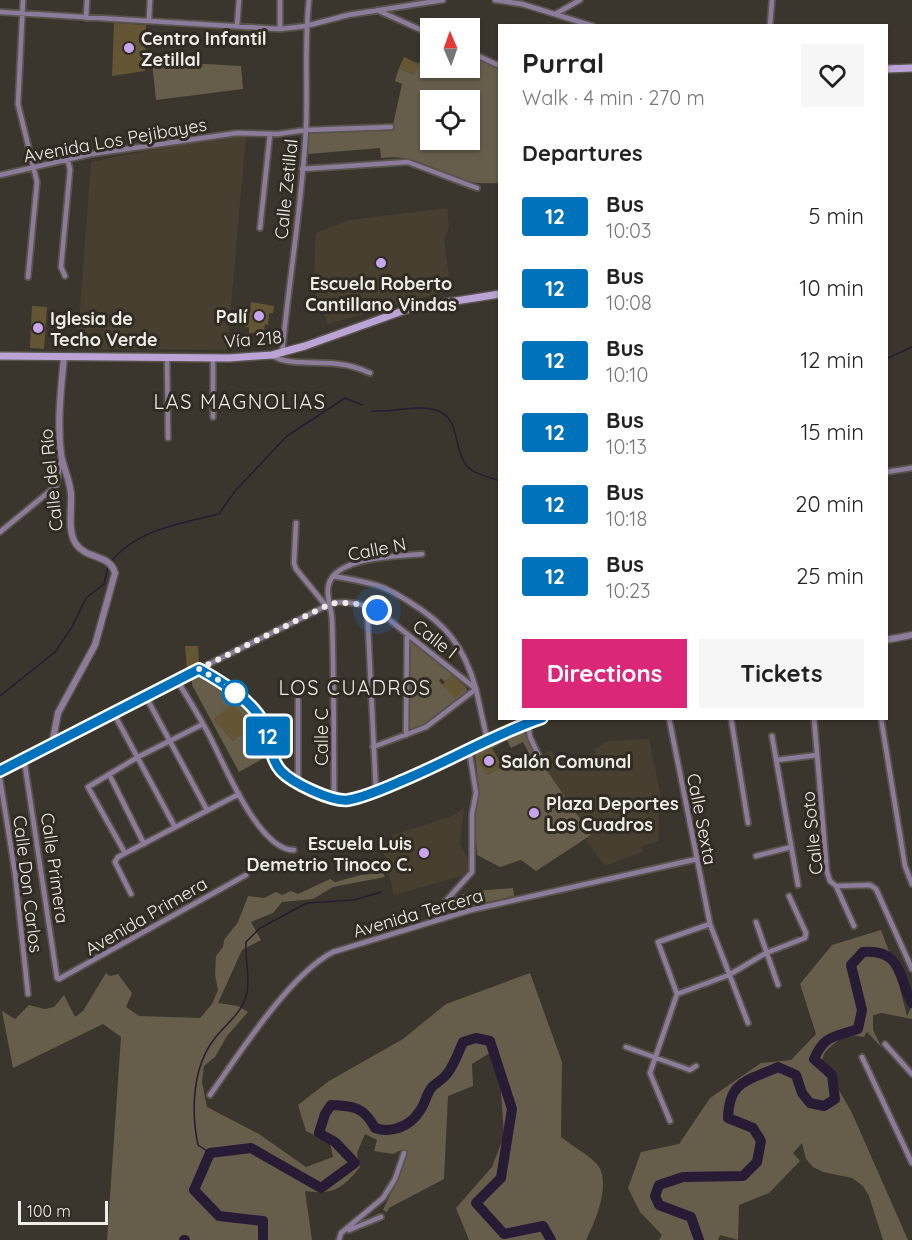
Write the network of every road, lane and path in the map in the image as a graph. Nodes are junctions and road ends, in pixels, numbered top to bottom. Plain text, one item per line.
1 (24, 0) edge
2 (87, 0) edge
3 (150, 0) edge
4 (239, 0) edge
5 (280, 0) edge
6 (309, 0) edge
7 (443, 0) edge
8 (495, 0) edge
9 (580, 0) edge
10 (772, 0) edge
11 (409, 3) edge
12 (377, 10) junction
13 (0, 12) edge
14 (23, 14) junction
15 (557, 14) junction
16 (86, 18) junction
17 (149, 20) junction
18 (587, 24) edge
19 (770, 24) edge
20 (237, 26) junction
21 (306, 26) junction
22 (280, 29) junction
23 (420, 29) edge
24 (480, 57) edge
25 (498, 65) edge
26 (912, 68) edge
27 (888, 69) edge
28 (391, 127) dead end
29 (306, 130) junction
30 (270, 134) junction
31 (68, 160) junction
32 (33, 169) junction
33 (302, 169) junction
34 (0, 175) edge
35 (477, 188) dead end
36 (260, 228) dead end
37 (65, 276) dead end
38 (28, 277) dead end
39 (498, 294) edge
40 (282, 354) junction
41 (272, 355) junction
42 (0, 356) edge
43 (64, 357) junction
44 (167, 357) junction
45 (213, 358) junction
46 (370, 373) dead end
47 (213, 417) dead end
48 (168, 438) dead end
49 (62, 457) junction
50 (912, 468) edge
51 (888, 472) edge
52 (296, 523) dead end
53 (0, 532) edge
54 (422, 554) dead end
55 (333, 576) junction
56 (329, 605) junction
57 (367, 606) junction
58 (407, 634) junction
59 (912, 635) edge
60 (888, 640) edge
61 (199, 669) junction
62 (176, 679) junction
63 (476, 689) junction
64 (145, 695) junction
65 (298, 700) dead end
66 (113, 712) junction
67 (669, 720) edge
68 (731, 720) edge
69 (814, 720) edge
70 (881, 720) edge
71 (528, 721) edge
72 (203, 724) junction
73 (406, 735) junction
74 (772, 736) dead end
75 (487, 739) junction
76 (171, 741) junction
77 (52, 745) junction
78 (373, 747) junction
79 (469, 749) junction
80 (817, 755) junction
81 (539, 756) dead end
82 (138, 757) junction
83 (24, 759) junction
84 (777, 760) junction
85 (0, 771) edge
86 (109, 774) junction
87 (0, 779) edge
88 (298, 783) junction
89 (376, 792) junction
90 (239, 794) junction
91 (334, 798) junction
92 (207, 810) junction
93 (748, 823) dead end
94 (175, 827) junction
95 (144, 844) junction
96 (791, 847) junction
97 (294, 850) dead end
98 (125, 853) junction
99 (756, 856) dead end
100 (696, 859) junction
101 (246, 875) dead end
102 (912, 884) edge
103 (798, 885) dead end
104 (837, 886) junction
105 (131, 894) dead end
106 (789, 896) dead end
107 (437, 920) junction
108 (756, 922) dead end
109 (710, 924) junction
110 (854, 926) dead end
111 (766, 953) junction
112 (912, 969) edge
113 (729, 975) junction
114 (59, 979) joint
115 (778, 984) dead end
116 (28, 994) dead end
117 (678, 994) junction
118 (748, 1023) dead end
119 (885, 1044) dead end
120 (626, 1047) dead end
121 (862, 1057) dead end
122 (654, 1058) junction
123 (696, 1066) dead end
124 (912, 1074) edge
125 (210, 1095) dead end
126 (670, 1121) dead end
127 (404, 1153) dead end
128 (912, 1163) edge
129 (381, 1217) dead end
130 (343, 1232) junction
131 (339, 1240) edge

1 - 14 street
2 - 16 street
3 - 17 street
4 - 20 street
5 - 22 street
6 - 21 street, Calle Zetillal
7 - 11 street
8 - 15 street
9 - 15 street
10 - 19 street
11 - 12 street
12 - 21 street
12 - 23 street
13 - 14 street
14 - 16 street
14 - 32 street
15 - 18 street
16 - 17 street
17 - 20 street
20 - 22 street
21 - 22 street
21 - 29 street, Calle Zetillal
24 - 25 street
26 - 27 main road
28 - 29 street
29 - 30 street, Avenida Los Pejibayes
29 - 33 street, Calle Zetillal
30 - 31 street, Avenida Los Pejibayes
30 - 36 street
31 - 32 street, Avenida Los Pejibayes
31 - 37 street
32 - 34 street, Avenida Los Pejibayes
32 - 38 street
33 - 35 street
33 - 40 street, Calle Zetillal
39 - 40 main road, Vía 218
40 - 41 main road, Vía 218
41 - 45 main road, Vía 218
41 - 46 street
42 - 43 main road, Vía 218
43 - 44 main road, Vía 218
43 - 49 street, Calle del Río
44 - 45 main road, Vía 218
44 - 48 street
45 - 47 street
49 - 53 street
49 - 77 street, Calle del Río
50 - 51 street
52 - 56 street
54 - 55 street, Calle N
55 - 56 street, Calle N
55 - 63 street
56 - 57 street, Calle I
56 - 61 street, Calle I
56 - 91 street, Calle C
57 - 58 street, Calle I
57 - 78 street
58 - 63 street, Calle I
58 - 73 street
59 - 60 street
61 - 62 street
61 - 88 street
62 - 64 street
62 - 72 street
63 - 73 street
63 - 75 street
64 - 66 street
64 - 76 street
65 - 88 street
66 - 77 street
66 - 82 street
67 - 100 street, Calle Sexta
68 - 93 street
69 - 80 street, Calle Soto
70 - 102 street
71 - 75 street
71 - 81 street
72 - 76 street
72 - 90 street
73 - 78 street
74 - 84 street
75 - 79 street
76 - 82 street
76 - 92 street
77 - 83 street
78 - 89 street
79 - 89 street
79 - 107 street
80 - 84 street
80 - 104 street, Calle Soto
82 - 86 street
82 - 94 street
83 - 85 street
83 - 114 street, Calle Primera
84 - 96 street
86 - 95 street
86 - 98 street
87 - 116 street, Calle Don Carlos
88 - 91 street
89 - 91 street
90 - 92 street
90 - 97 street
92 - 94 street
94 - 95 street
95 - 98 street
96 - 99 street
96 - 103 street
98 - 105 street
100 - 107 street, Avenida Tercera
100 - 109 street, Calle Sexta
101 - 114 street, Avenida Primera
104 - 110 street
104 - 112 street, Calle Soto
106 - 111 street
107 - 125 street, Avenida Tercera
108 - 111 street
109 - 113 street, Calle Sexta
109 - 117 street
111 - 113 street
111 - 115 street
113 - 117 street
113 - 118 street, Calle Sexta
117 - 122 street
119 - 124 street
120 - 122 street
121 - 128 street
122 - 123 street
122 - 126 street
127 - 130 street
129 - 130 street
130 - 131 street

